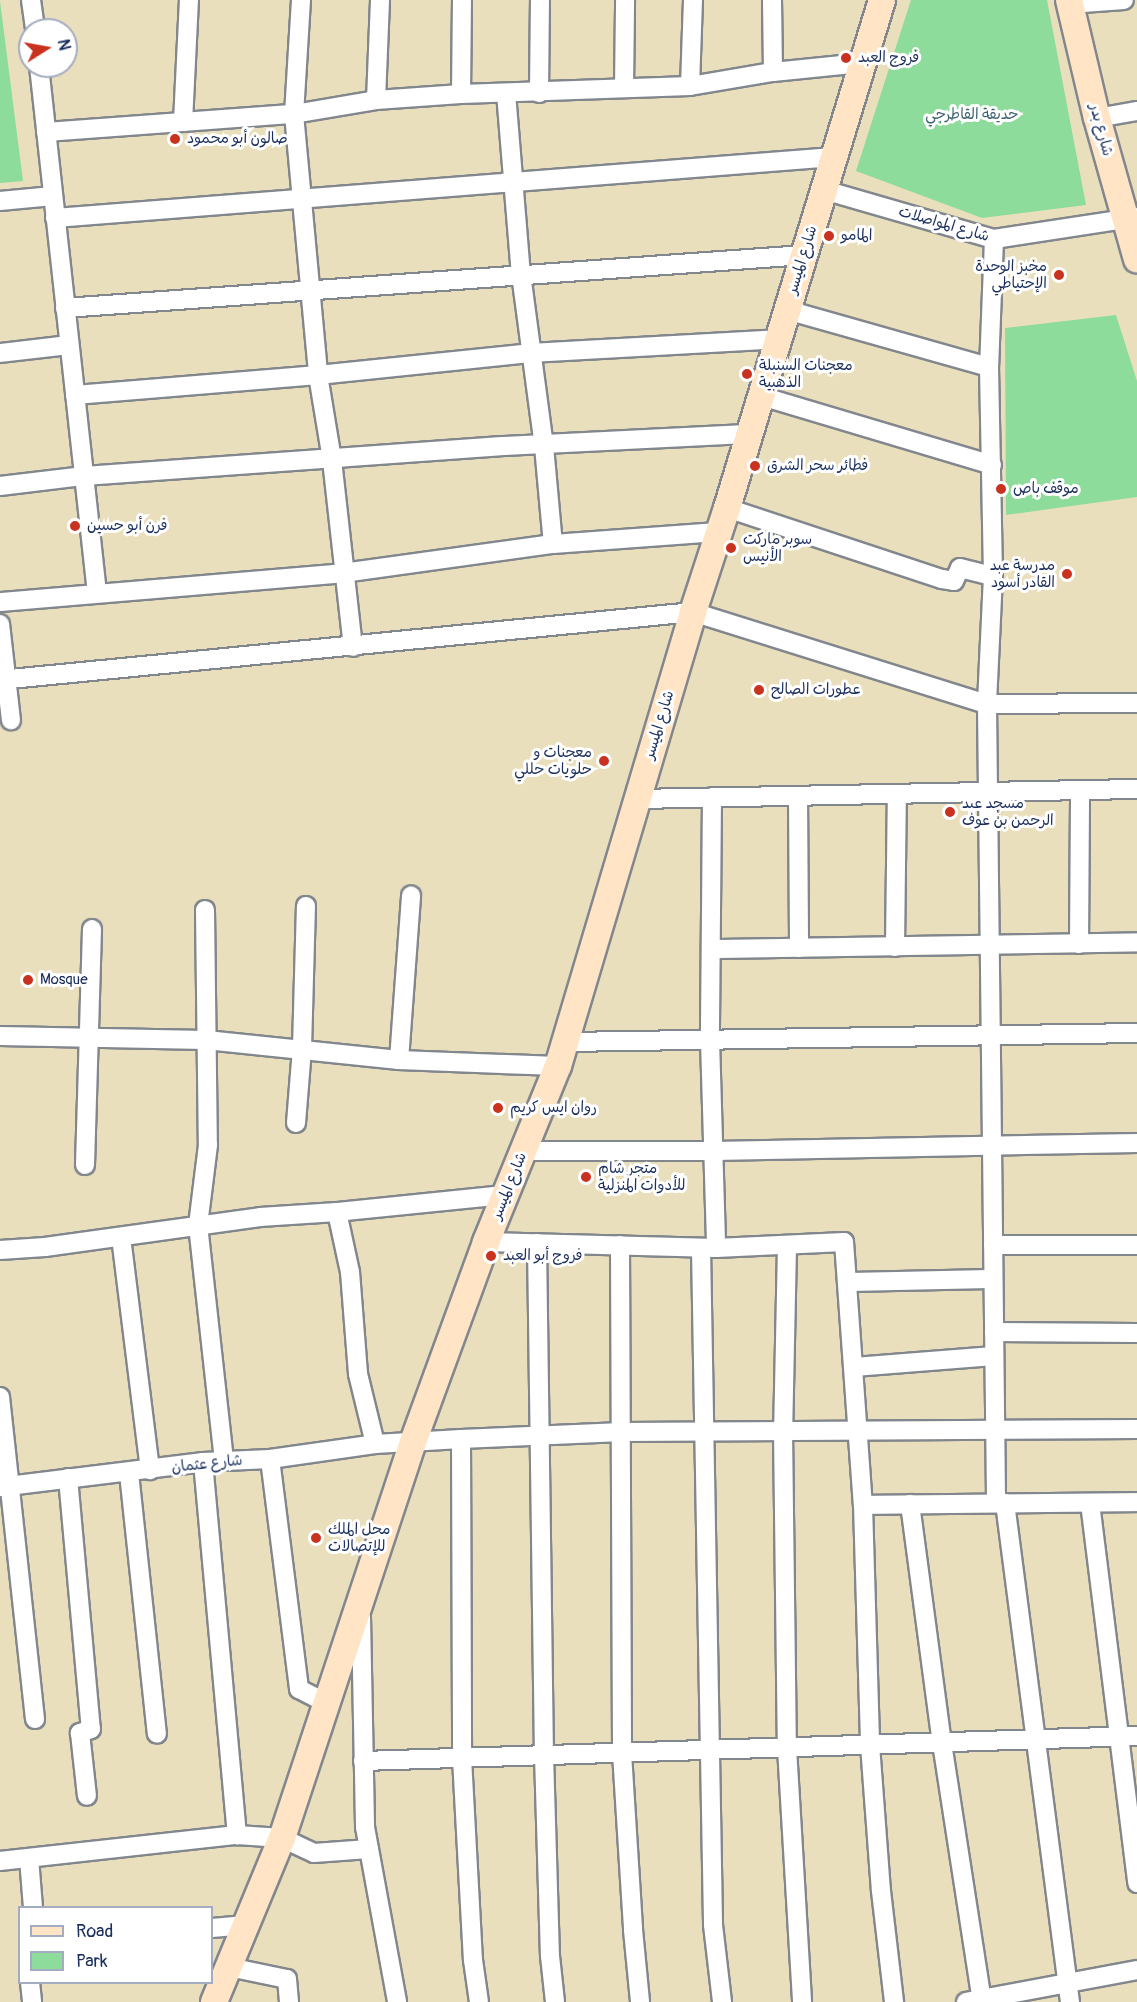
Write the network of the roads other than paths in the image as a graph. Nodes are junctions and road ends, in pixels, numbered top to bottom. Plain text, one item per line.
1 (31, 0) edge
2 (189, 0) edge
3 (301, 0) edge
4 (380, 0) edge
5 (462, 0) edge
6 (540, 0) edge
7 (625, 0) edge
8 (693, 0) edge
9 (772, 0) edge
10 (882, 0) edge
11 (1124, 0) edge
12 (1069, 2) edge
13 (33, 18) edge
14 (862, 63) junction
15 (773, 72) junction
16 (40, 78) edge
17 (690, 86) junction
18 (624, 88) junction
19 (506, 93) junction
20 (539, 93) junction
21 (461, 94) junction
22 (376, 100) junction
23 (1137, 111) edge
24 (294, 114) junction
25 (1097, 118) junction
26 (183, 122) junction
27 (46, 132) junction
28 (834, 157) junction
29 (513, 181) junction
30 (824, 190) junction
31 (53, 196) junction
32 (302, 198) junction
33 (0, 201) edge
34 (55, 218) junction
35 (1132, 218) edge
36 (994, 239) junction
37 (804, 255) junction
38 (1137, 259) edge
39 (521, 274) junction
40 (310, 291) junction
41 (65, 308) junction
42 (787, 310) junction
43 (778, 339) junction
44 (69, 345) junction
45 (0, 353) edge
46 (530, 353) junction
47 (989, 367) junction
48 (318, 375) junction
49 (75, 394) junction
50 (761, 396) junction
51 (748, 434) junction
52 (544, 446) junction
53 (332, 460) junction
54 (992, 465) junction
55 (84, 477) junction
56 (0, 486) edge
57 (727, 508) junction
58 (718, 532) junction
59 (553, 544) junction
60 (343, 573) junction
61 (993, 576) junction
62 (97, 593) junction
63 (0, 602) edge
64 (693, 612) junction
65 (0, 624) edge
66 (353, 647) junction
67 (3, 680) edge
68 (1137, 703) edge
69 (987, 704) junction
70 (11, 720) dead end
71 (1137, 789) edge
72 (1080, 790) junction
73 (988, 792) junction
74 (897, 794) junction
75 (798, 796) junction
76 (712, 797) junction
77 (637, 799) junction
78 (411, 895) dead end
79 (306, 906) dead end
80 (205, 910) dead end
81 (92, 929) dead end
82 (1137, 942) edge
83 (1078, 944) junction
84 (989, 946) junction
85 (895, 947) junction
86 (799, 948) junction
87 (711, 949) junction
88 (1137, 1033) edge
89 (0, 1036) edge
90 (991, 1036) junction
91 (90, 1040) junction
92 (206, 1040) junction
93 (710, 1040) junction
94 (565, 1042) junction
95 (302, 1048) junction
96 (399, 1060) junction
97 (558, 1066) junction
98 (296, 1123) dead end
99 (1137, 1143) edge
100 (992, 1147) junction
101 (523, 1151) junction
102 (714, 1151) junction
103 (85, 1165) dead end
104 (505, 1195) junction
105 (336, 1212) junction
106 (198, 1225) junction
107 (121, 1237) junction
108 (486, 1242) junction
109 (537, 1243) junction
110 (620, 1245) junction
111 (993, 1245) junction
112 (1137, 1245) edge
113 (787, 1246) junction
114 (709, 1248) junction
115 (0, 1250) edge
116 (993, 1279) junction
117 (848, 1282) junction
118 (994, 1332) junction
119 (1137, 1333) edge
120 (994, 1356) junction
121 (854, 1367) junction
122 (0, 1397) edge
123 (1137, 1429) edge
124 (783, 1430) junction
125 (995, 1430) junction
126 (705, 1431) junction
127 (622, 1432) junction
128 (859, 1432) junction
129 (540, 1436) junction
130 (461, 1439) junction
131 (413, 1442) junction
132 (375, 1444) junction
133 (270, 1459) junction
134 (224, 1461) junction
135 (203, 1462) junction
136 (150, 1470) junction
137 (129, 1473) junction
138 (69, 1478) junction
139 (5, 1486) edge
140 (1137, 1502) edge
141 (1001, 1503) junction
142 (1090, 1503) junction
143 (910, 1504) junction
144 (863, 1505) junction
145 (360, 1600) junction
146 (326, 1703) junction
147 (35, 1719) dead end
148 (157, 1734) dead end
149 (1137, 1736) edge
150 (1117, 1737) junction
151 (1036, 1739) junction
152 (942, 1743) junction
153 (870, 1745) junction
154 (787, 1748) junction
155 (712, 1750) junction
156 (622, 1753) junction
157 (544, 1755) junction
158 (462, 1758) junction
159 (363, 1761) junction
160 (87, 1796) dead end
161 (237, 1834) junction
162 (282, 1838) junction
163 (369, 1849) junction
164 (29, 1858) junction
165 (0, 1861) edge
166 (1137, 1883) edge
167 (33, 1906) edge
168 (246, 1925) junction
169 (213, 1928) edge
170 (229, 1966) junction
171 (1137, 1970) edge
172 (1068, 1983) junction
173 (30, 1984) edge
174 (977, 2001) edge
175 (32, 2002) edge
176 (214, 2002) edge
177 (289, 2002) edge
178 (397, 2002) edge
179 (479, 2002) edge
180 (555, 2002) edge
181 (640, 2002) edge
182 (722, 2002) edge
183 (802, 2002) edge
184 (894, 2002) edge
185 (1070, 2002) edge

1 - 13 street
2 - 26 street
3 - 24 street
4 - 22 street
5 - 21 street
6 - 20 street
7 - 18 street
8 - 17 street
9 - 15 street
10 - 14 main road, شارع الميسر
11 - 12 street
12 - 25 main road, شارع بدر
14 - 15 street
14 - 28 main road, شارع الميسر
15 - 17 street
16 - 27 street
17 - 18 street
18 - 20 street
19 - 20 street
19 - 21 street
19 - 29 street
21 - 22 street
22 - 24 street
23 - 25 street
24 - 26 street
24 - 32 street
25 - 35 main road, شارع بدر
26 - 27 street
27 - 31 street
28 - 29 street
28 - 30 main road, شارع الميسر
29 - 32 street
29 - 39 street
30 - 36 street, شارع المواصلات
30 - 37 main road, شارع الميسر
31 - 33 street
31 - 34 street
32 - 34 street
32 - 40 street
34 - 41 street
35 - 36 street, شارع المواصلات
35 - 38 main road, شارع بدر
36 - 47 street
37 - 39 street
37 - 42 main road, شارع الميسر
39 - 40 street
39 - 46 street
40 - 41 street
40 - 48 street
41 - 44 street
42 - 43 main road, شارع الميسر
42 - 47 street
43 - 46 street
43 - 50 main road, شارع الميسر
44 - 45 street
44 - 49 street
46 - 48 street
46 - 52 street
47 - 54 street
48 - 49 street
48 - 53 street
49 - 55 street
50 - 51 main road, شارع الميسر
50 - 54 street
51 - 52 street
51 - 57 main road, شارع الميسر
52 - 53 street
52 - 59 street
53 - 55 street
53 - 60 street
54 - 61 street
55 - 56 street
55 - 62 street
57 - 58 main road, شارع الميسر
57 - 61 street
58 - 59 street
58 - 64 main road, شارع الميسر
59 - 60 street
60 - 62 street
60 - 66 street
61 - 69 street
62 - 63 street
64 - 66 street
64 - 69 street
64 - 77 main road, شارع الميسر
65 - 67 street
66 - 67 street
67 - 70 street
68 - 69 street
69 - 73 street
71 - 72 street
72 - 73 street
72 - 83 street
73 - 74 street
73 - 84 street
74 - 75 street
74 - 85 street
75 - 76 street
75 - 86 street
76 - 77 street
76 - 87 street
77 - 94 main road, شارع الميسر
78 - 96 street
79 - 95 street
80 - 92 street
81 - 91 street
82 - 83 street
83 - 84 street
84 - 85 street
84 - 90 street
85 - 86 street
86 - 87 street
87 - 93 street
88 - 90 street
89 - 91 street
90 - 93 street
90 - 100 street
91 - 92 street
91 - 103 street
92 - 95 street
92 - 106 street
93 - 94 street
93 - 102 street
94 - 97 main road, شارع الميسر
95 - 96 street
95 - 98 street
96 - 97 street
97 - 101 main road, شارع الميسر
99 - 100 street
100 - 102 street
100 - 111 street
101 - 102 street
101 - 104 main road, شارع الميسر
102 - 114 street
104 - 105 street
104 - 108 main road, شارع الميسر
105 - 106 street
105 - 132 street
106 - 107 street
106 - 134 street
107 - 115 street
107 - 136 street
108 - 109 street
108 - 131 main road, شارع الميسر
109 - 110 street
109 - 129 street
110 - 114 street
110 - 127 street
111 - 112 street
111 - 116 street
113 - 114 street
113 - 117 street
113 - 124 street
114 - 126 street
116 - 117 street
116 - 118 street
117 - 121 street
118 - 119 street
118 - 120 street
120 - 121 street
120 - 125 street
121 - 128 street
122 - 139 street
123 - 125 street, شارع عثمان
124 - 126 street, شارع عثمان
124 - 128 street, شارع عثمان
124 - 154 street
125 - 128 street, شارع عثمان
125 - 141 street
126 - 127 street, شارع عثمان
126 - 155 street
127 - 129 street, شارع عثمان
127 - 156 street
128 - 144 street
129 - 130 street, شارع عثمان
129 - 157 street
130 - 131 street, شارع عثمان
130 - 158 street
131 - 132 street, شارع عثمان
131 - 145 main road, شارع الميسر
132 - 133 street, شارع عثمان
133 - 134 street, شارع عثمان
133 - 146 street
134 - 135 street, شارع عثمان
135 - 136 street, شارع عثمان
135 - 161 street
136 - 137 street, شارع عثمان
137 - 138 street, شارع عثمان
137 - 148 street
138 - 139 street, شارع عثمان
138 - 160 street
139 - 147 street
140 - 142 street
141 - 142 street
141 - 143 street
141 - 151 street
142 - 150 street
143 - 144 street
143 - 152 street
144 - 153 street
145 - 146 main road, شارع الميسر
145 - 159 street
146 - 162 main road, شارع الميسر
149 - 150 street
150 - 151 street
150 - 166 street
151 - 152 street
151 - 172 street
152 - 153 street
152 - 174 street
153 - 154 street
153 - 184 street
154 - 155 street
154 - 183 street
155 - 156 street
155 - 182 street
156 - 157 street
156 - 181 street
157 - 158 street
157 - 180 street
158 - 159 street
158 - 179 street
159 - 163 street
161 - 162 street
161 - 164 street
162 - 163 street
162 - 168 main road, شارع الميسر
163 - 178 street
164 - 165 street
164 - 167 street
168 - 169 street
168 - 170 main road, شارع الميسر
170 - 176 main road, شارع الميسر
170 - 177 street
171 - 172 street
172 - 174 street
172 - 185 street
173 - 175 street

